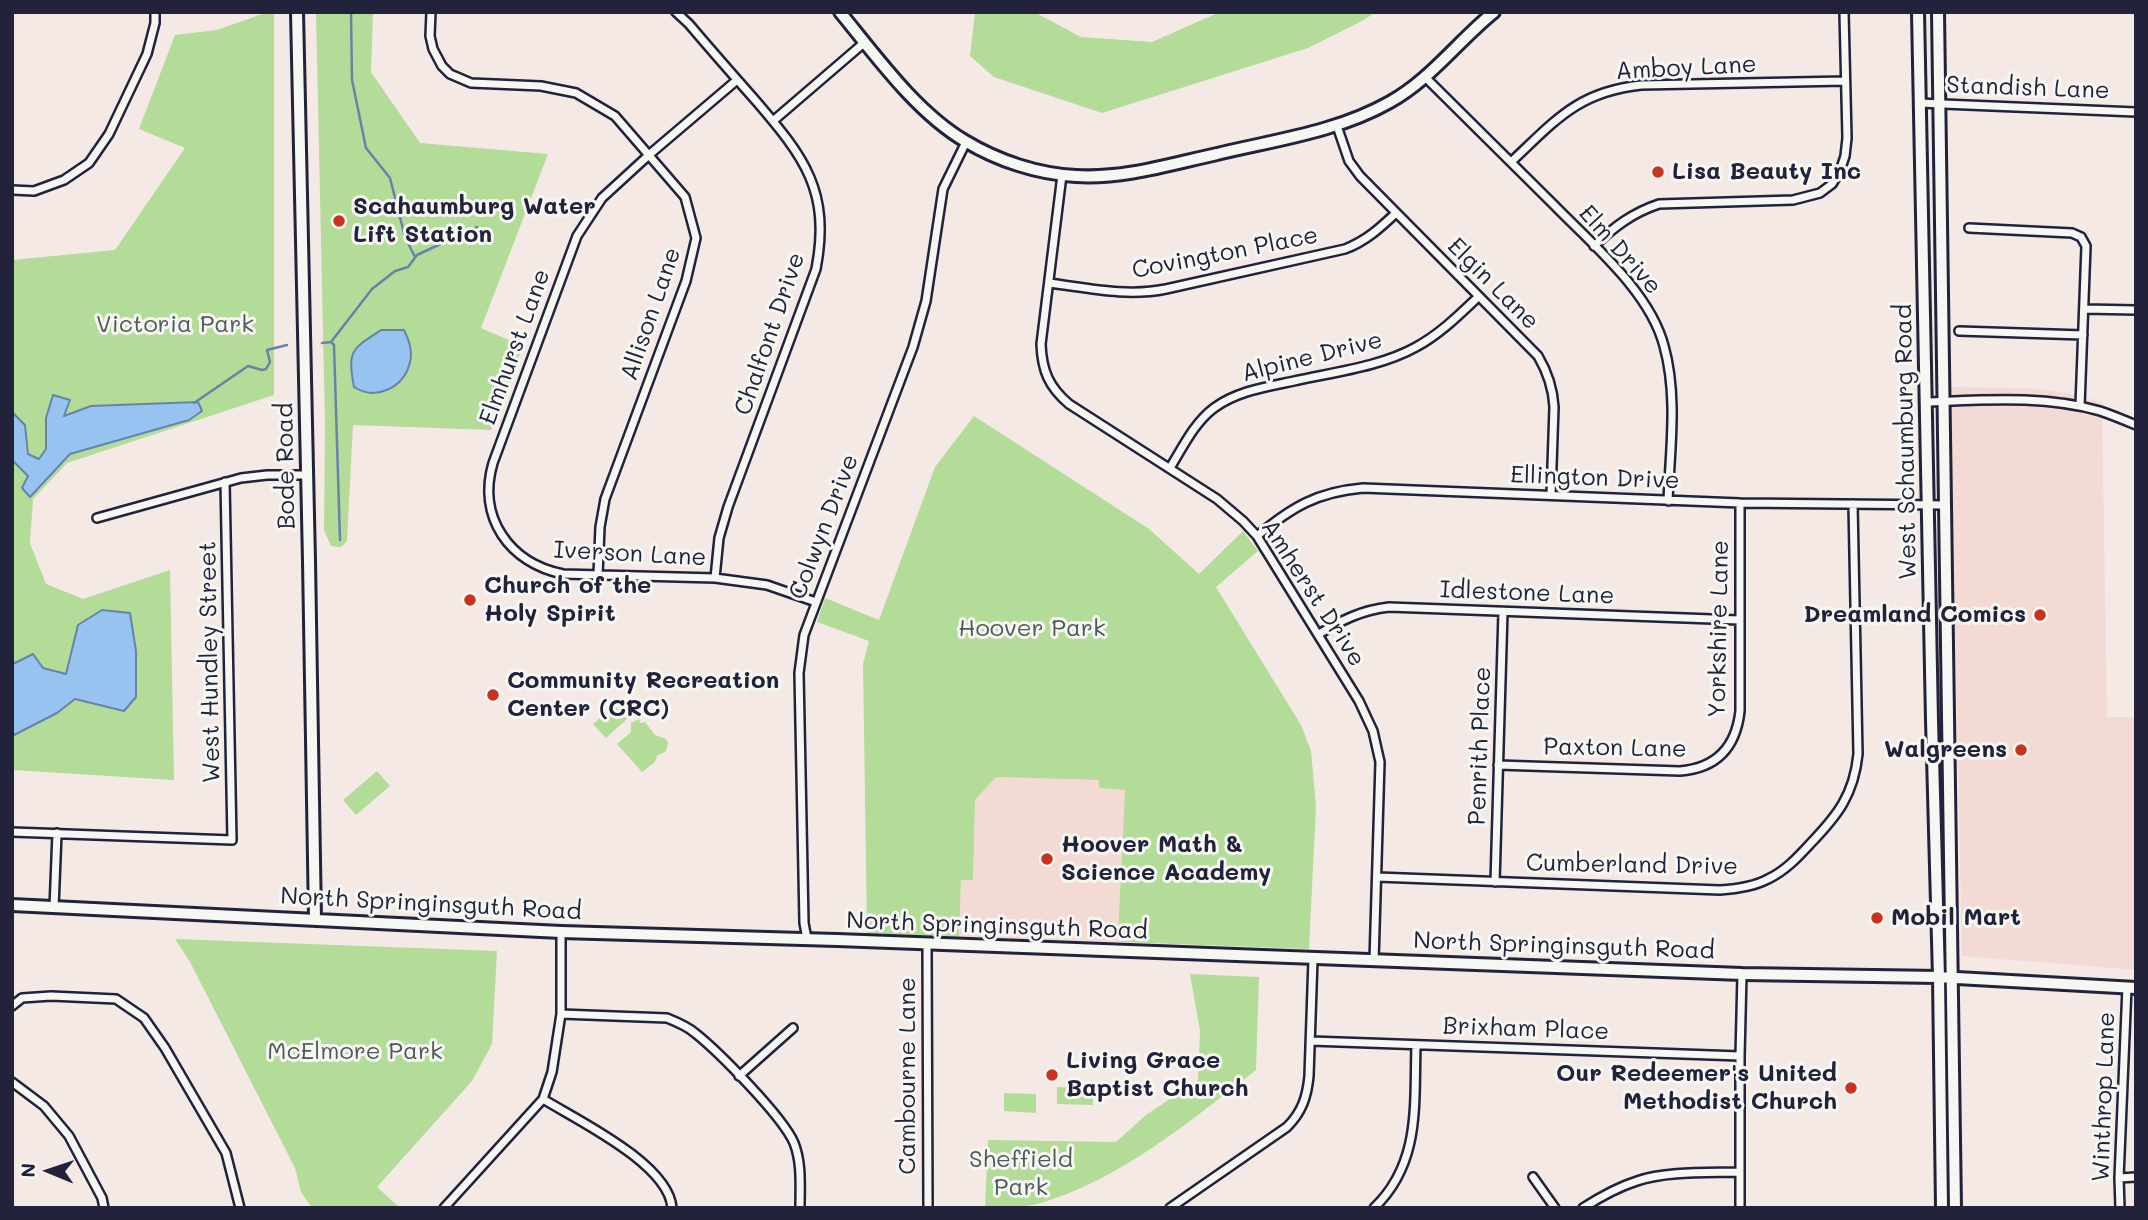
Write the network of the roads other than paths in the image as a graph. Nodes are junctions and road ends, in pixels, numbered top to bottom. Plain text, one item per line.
1 (155, 12) edge
2 (297, 12) edge
3 (431, 12) edge
4 (676, 12) edge
5 (840, 12) edge
6 (1494, 12) edge
7 (1844, 12) edge
8 (1918, 12) edge
9 (1938, 12) edge
10 (865, 42) junction
11 (1425, 77) junction
12 (737, 80) junction
13 (1845, 80) junction
14 (1919, 103) junction
15 (1939, 104) junction
16 (2136, 112) edge
17 (773, 121) junction
18 (1337, 126) junction
19 (966, 142) junction
20 (650, 154) junction
21 (1511, 162) junction
22 (1062, 175) junction
23 (12, 190) edge
24 (1396, 213) junction
25 (1969, 228) dead end
26 (1594, 246) junction
27 (1049, 283) junction
28 (1478, 297) junction
29 (2084, 309) junction
30 (2136, 310) edge
31 (1959, 331) dead end
32 (2083, 335) junction
33 (1944, 401) junction
34 (1926, 402) junction
35 (2080, 406) junction
36 (2136, 425) edge
37 (1170, 468) junction
38 (306, 475) junction
39 (225, 482) junction
40 (1551, 495) junction
41 (1668, 501) junction
42 (1740, 503) junction
43 (1853, 504) junction
44 (1945, 505) junction
45 (1928, 506) junction
46 (97, 518) dead end
47 (498, 527) joint
48 (1257, 536) junction
49 (598, 575) junction
50 (715, 578) junction
51 (816, 602) junction
52 (1503, 612) junction
53 (1739, 620) junction
54 (1319, 634) junction
55 (1725, 751) joint
56 (1499, 765) junction
57 (12, 832) edge
58 (57, 833) junction
59 (1377, 877) junction
60 (1495, 882) junction
61 (12, 905) edge
62 (54, 908) junction
63 (315, 919) junction
64 (561, 932) junction
65 (807, 939) junction
66 (927, 944) junction
67 (1313, 959) junction
68 (1374, 961) junction
69 (1742, 974) junction
70 (1940, 977) junction
71 (1952, 978) junction
72 (2131, 987) edge
73 (12, 1006) edge
74 (561, 1014) junction
75 (793, 1028) dead end
76 (1311, 1041) junction
77 (1416, 1045) junction
78 (1740, 1056) junction
79 (739, 1076) junction
80 (12, 1083) edge
81 (543, 1099) junction
82 (1740, 1172) junction
83 (1533, 1177) dead end
84 (2136, 1177) edge
85 (2119, 1178) junction
86 (104, 1208) edge
87 (240, 1208) edge
88 (444, 1208) edge
89 (672, 1208) edge
90 (800, 1208) edge
91 (928, 1208) edge
92 (1170, 1208) edge
93 (1374, 1208) edge
94 (1555, 1208) edge
95 (1583, 1208) edge
96 (1740, 1208) edge
97 (1942, 1208) edge
98 (1955, 1208) edge
99 (2120, 1208) edge

1 - 23 street
2 - 38 street, Bode Road
3 - 20 street, Allison Lane
4 - 12 street, Chalfont Drive
5 - 10 street
6 - 11 street
7 - 13 street
8 - 14 street, West Schaumburg Road
9 - 15 street, West Schaumburg Road
10 - 17 street
10 - 19 street
11 - 18 street
11 - 21 street, Elm Drive
12 - 17 street, Chalfont Drive
12 - 20 street, Elmhurst Lane
13 - 21 street, Amboy Lane
13 - 26 street
14 - 15 street, Standish Lane
14 - 34 street, West Schaumburg Road
15 - 16 street, Standish Lane
15 - 33 street, West Schaumburg Road
17 - 50 street, Chalfont Drive
18 - 22 street
18 - 24 street, Elgin Lane
19 - 22 street
19 - 51 street, Colwyn Drive
20 - 47 street, Elmhurst Lane
20 - 49 street, Allison Lane
21 - 26 street, Elm Drive
22 - 27 street, Amherst Drive
24 - 27 street, Covington Place
24 - 28 street, Elgin Lane
25 - 29 street
26 - 41 street, Elm Drive
27 - 37 street, Amherst Drive
28 - 37 street, Alpine Drive
28 - 40 street, Elgin Lane
29 - 30 street
29 - 32 street
31 - 32 street
32 - 35 street
33 - 34 street
33 - 35 street
33 - 44 street, West Schaumburg Road
34 - 45 street, West Schaumburg Road
35 - 36 street
37 - 48 street, Amherst Drive
38 - 39 street
38 - 63 street, Bode Road
39 - 46 street
39 - 58 street, West Hundley Street
40 - 41 street, Ellington Drive
40 - 48 street, Ellington Drive
41 - 42 street, Ellington Drive
42 - 43 street, Ellington Drive
42 - 53 street, Yorkshire Lane
43 - 45 street, Ellington Drive
43 - 60 street, Cumberland Drive
44 - 45 street, Ellington Drive
44 - 71 street, West Schaumburg Road
45 - 70 street, West Schaumburg Road
47 - 49 street, Iverson Lane
48 - 54 street, Amherst Drive
49 - 50 street, Iverson Lane
50 - 51 street, Iverson Lane
51 - 65 street, Colwyn Drive
52 - 53 street, Idlestone Lane
52 - 54 street, Idlestone Lane
52 - 56 street, Penrith Place
53 - 55 street, Yorkshire Lane
54 - 59 street, Amherst Drive
55 - 56 street, Paxton Lane
56 - 60 street, Penrith Place
57 - 58 street
58 - 62 street
59 - 60 street, Cumberland Drive
59 - 68 street, Amherst Drive
61 - 62 street
62 - 63 street, North Springinsguth Road
63 - 64 street, North Springinsguth Road
64 - 65 street, North Springinsguth Road
64 - 74 street
65 - 66 street, North Springinsguth Road
66 - 67 street, North Springinsguth Road
66 - 91 street, Cambourne Lane
67 - 68 street, North Springinsguth Road
67 - 76 street
68 - 69 street, North Springinsguth Road
69 - 70 street, North Springinsguth Road
69 - 78 street
70 - 71 street, North Springinsguth Road
70 - 97 street, West Schaumburg Road
71 - 72 street, North Springinsguth Road
71 - 98 street, West Schaumburg Road
72 - 85 street, Winthrop Lane
73 - 87 street
74 - 79 street
74 - 81 street
75 - 79 street
76 - 77 street, Brixham Place
76 - 92 street
77 - 78 street, Brixham Place
77 - 93 street
78 - 82 street
79 - 90 street
80 - 86 street
81 - 88 street
81 - 89 street
82 - 95 street
82 - 96 street
83 - 94 street
84 - 85 street
85 - 99 street, Winthrop Lane

